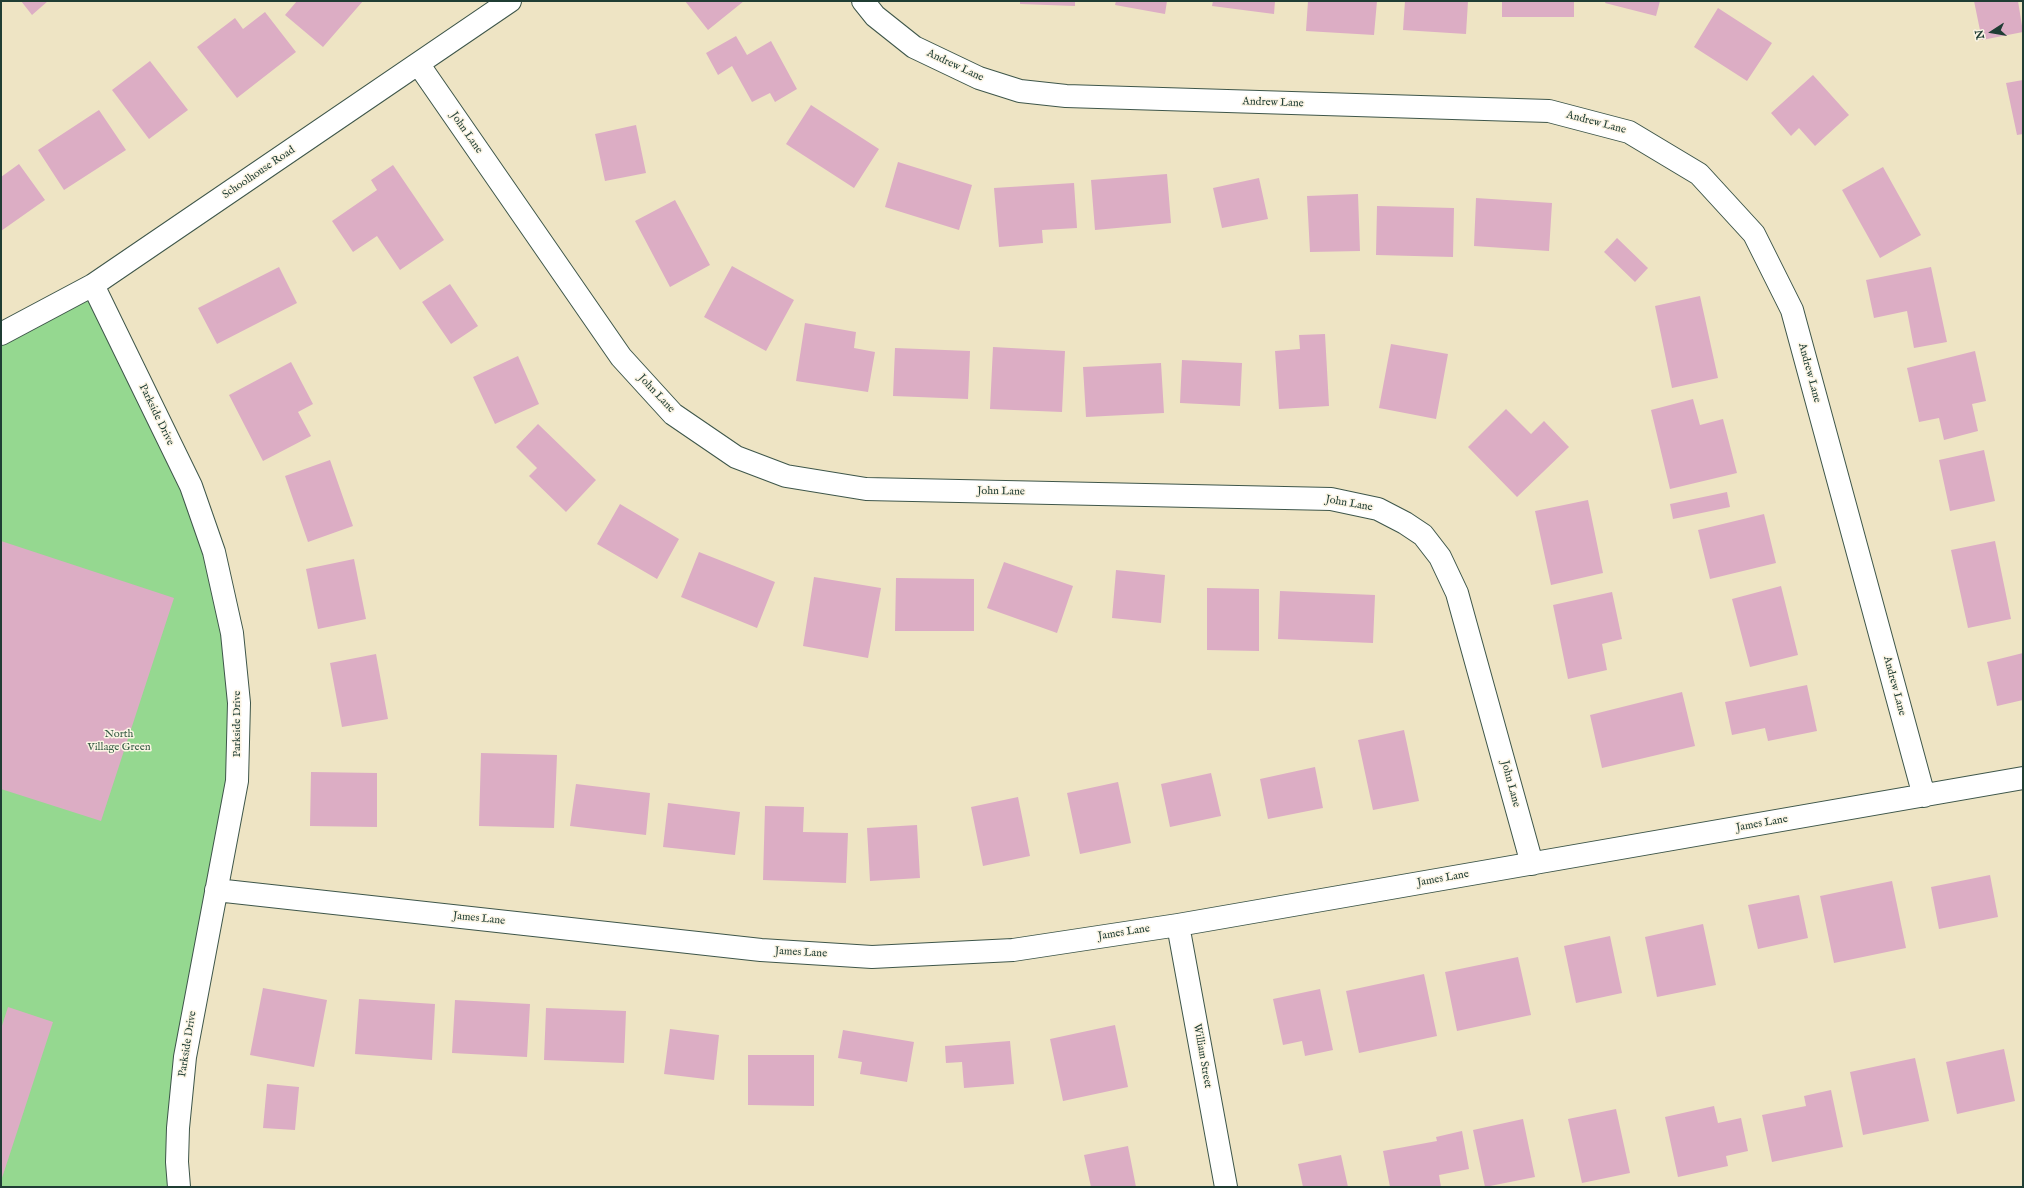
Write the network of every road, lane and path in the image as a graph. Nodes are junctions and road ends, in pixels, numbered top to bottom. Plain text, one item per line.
1 (510, 1) edge
2 (863, 1) edge
3 (419, 65) junction
4 (92, 285) junction
5 (1, 334) edge
6 (2023, 778) edge
7 (1924, 796) junction
8 (1532, 864) junction
9 (216, 890) junction
10 (1178, 925) junction
11 (179, 1187) edge
12 (1226, 1187) edge

1 - 3 street, Schoolhouse Road
2 - 7 street, Andrew Lane
3 - 4 street, Schoolhouse Road
3 - 8 street, John Lane
4 - 5 street, Schoolhouse Road
4 - 9 street, Parkside Drive
6 - 7 street, James Lane
7 - 8 street, James Lane
8 - 10 street, James Lane
9 - 10 street, James Lane
9 - 11 street, Parkside Drive
10 - 12 street, William Street

